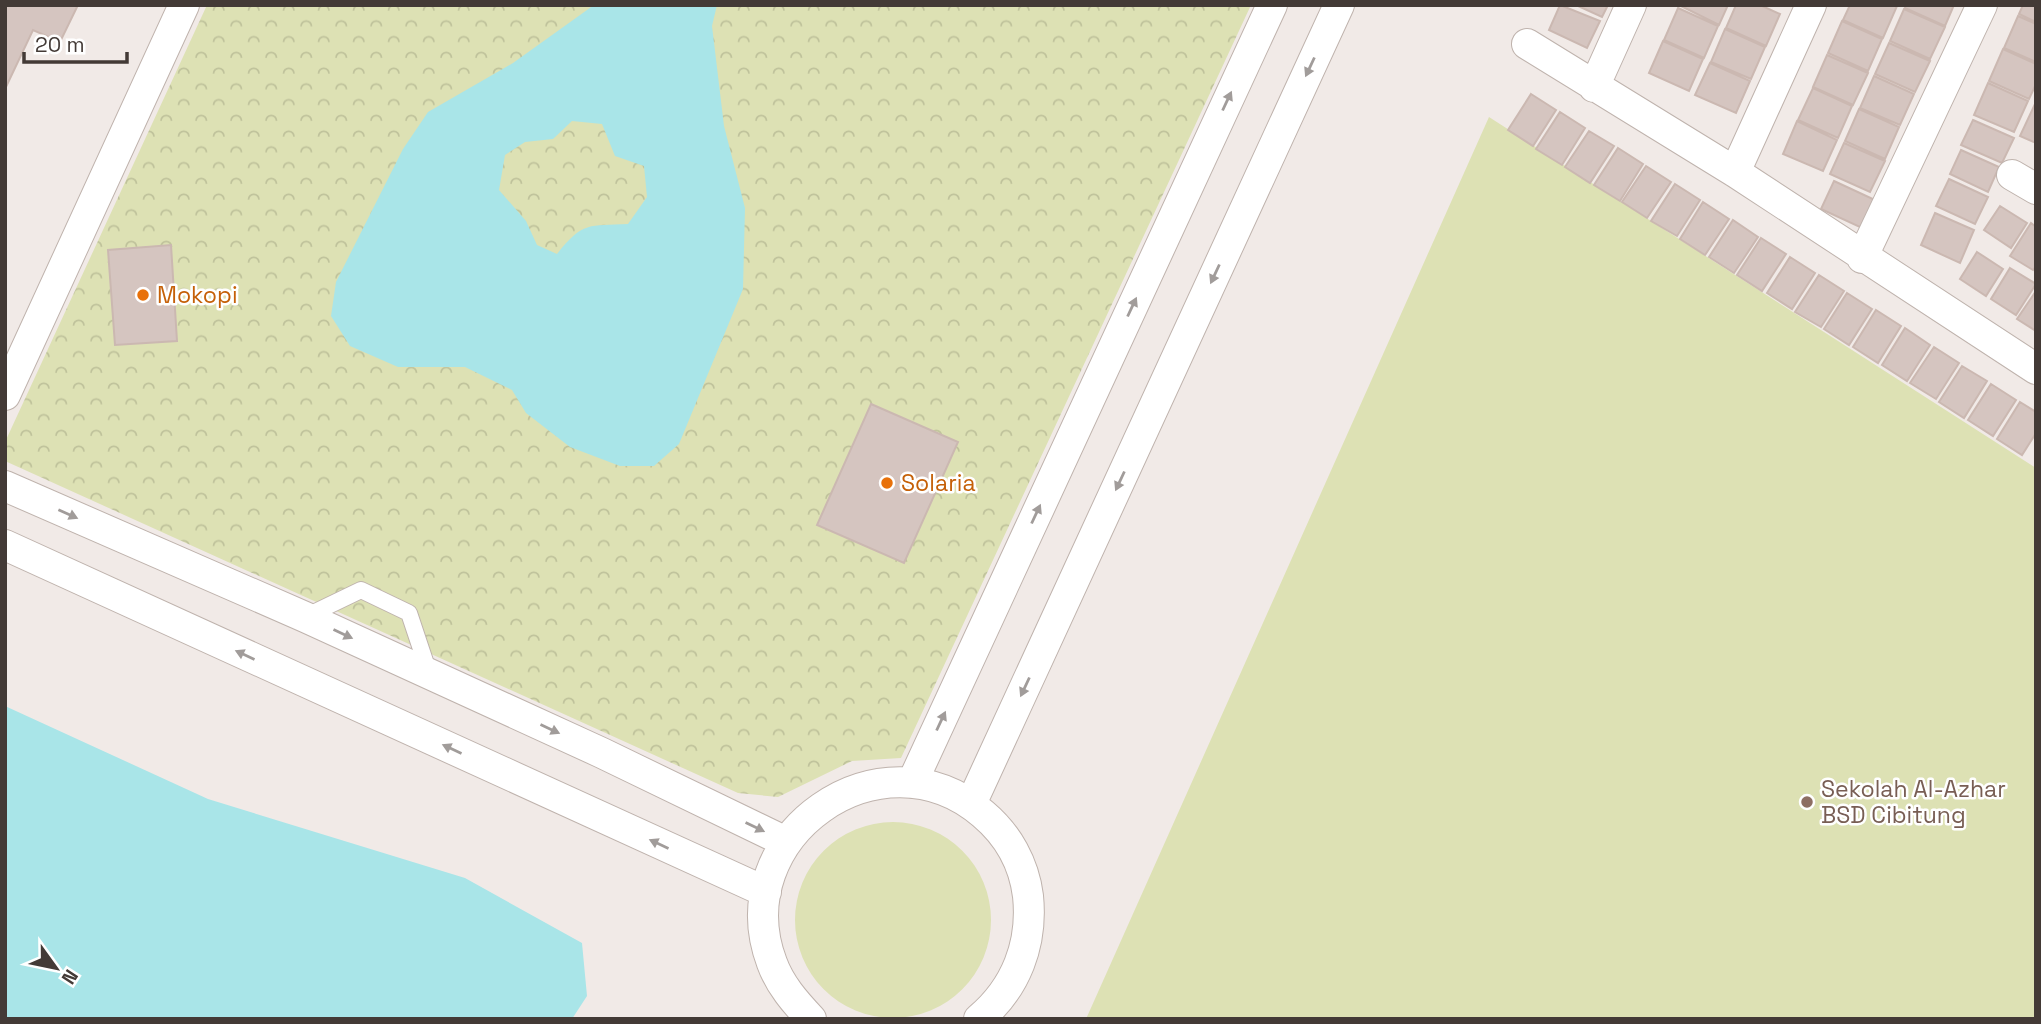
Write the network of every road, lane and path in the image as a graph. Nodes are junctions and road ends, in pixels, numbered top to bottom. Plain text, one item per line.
1 (184, 5) edge
2 (1272, 5) edge
3 (1339, 5) edge
4 (1631, 5) edge
5 (1811, 5) edge
6 (1982, 5) edge
7 (1527, 44) dead end
8 (1594, 87) junction
9 (1735, 172) junction
10 (1862, 258) junction
11 (2036, 369) edge
12 (5, 395) edge
13 (5, 486) edge
14 (5, 545) edge
15 (305, 617) junction
16 (429, 674) junction
17 (912, 783) junction
18 (971, 804) junction
19 (786, 842) junction
20 (766, 892) junction
21 (811, 1019) edge
22 (979, 1019) edge

1 - 12 street
17 -> 2 street
3 -> 18 street
4 - 8 street
5 - 9 street
6 - 10 street
7 - 8 street
8 - 9 street
9 - 10 street
10 - 11 street
13 -> 15 street
20 -> 14 street
15 -> 16 street
15 - 16 lane
16 -> 19 street
17 - 18 street
17 - 19 street
18 - 22 street
19 - 20 street
20 - 21 street

